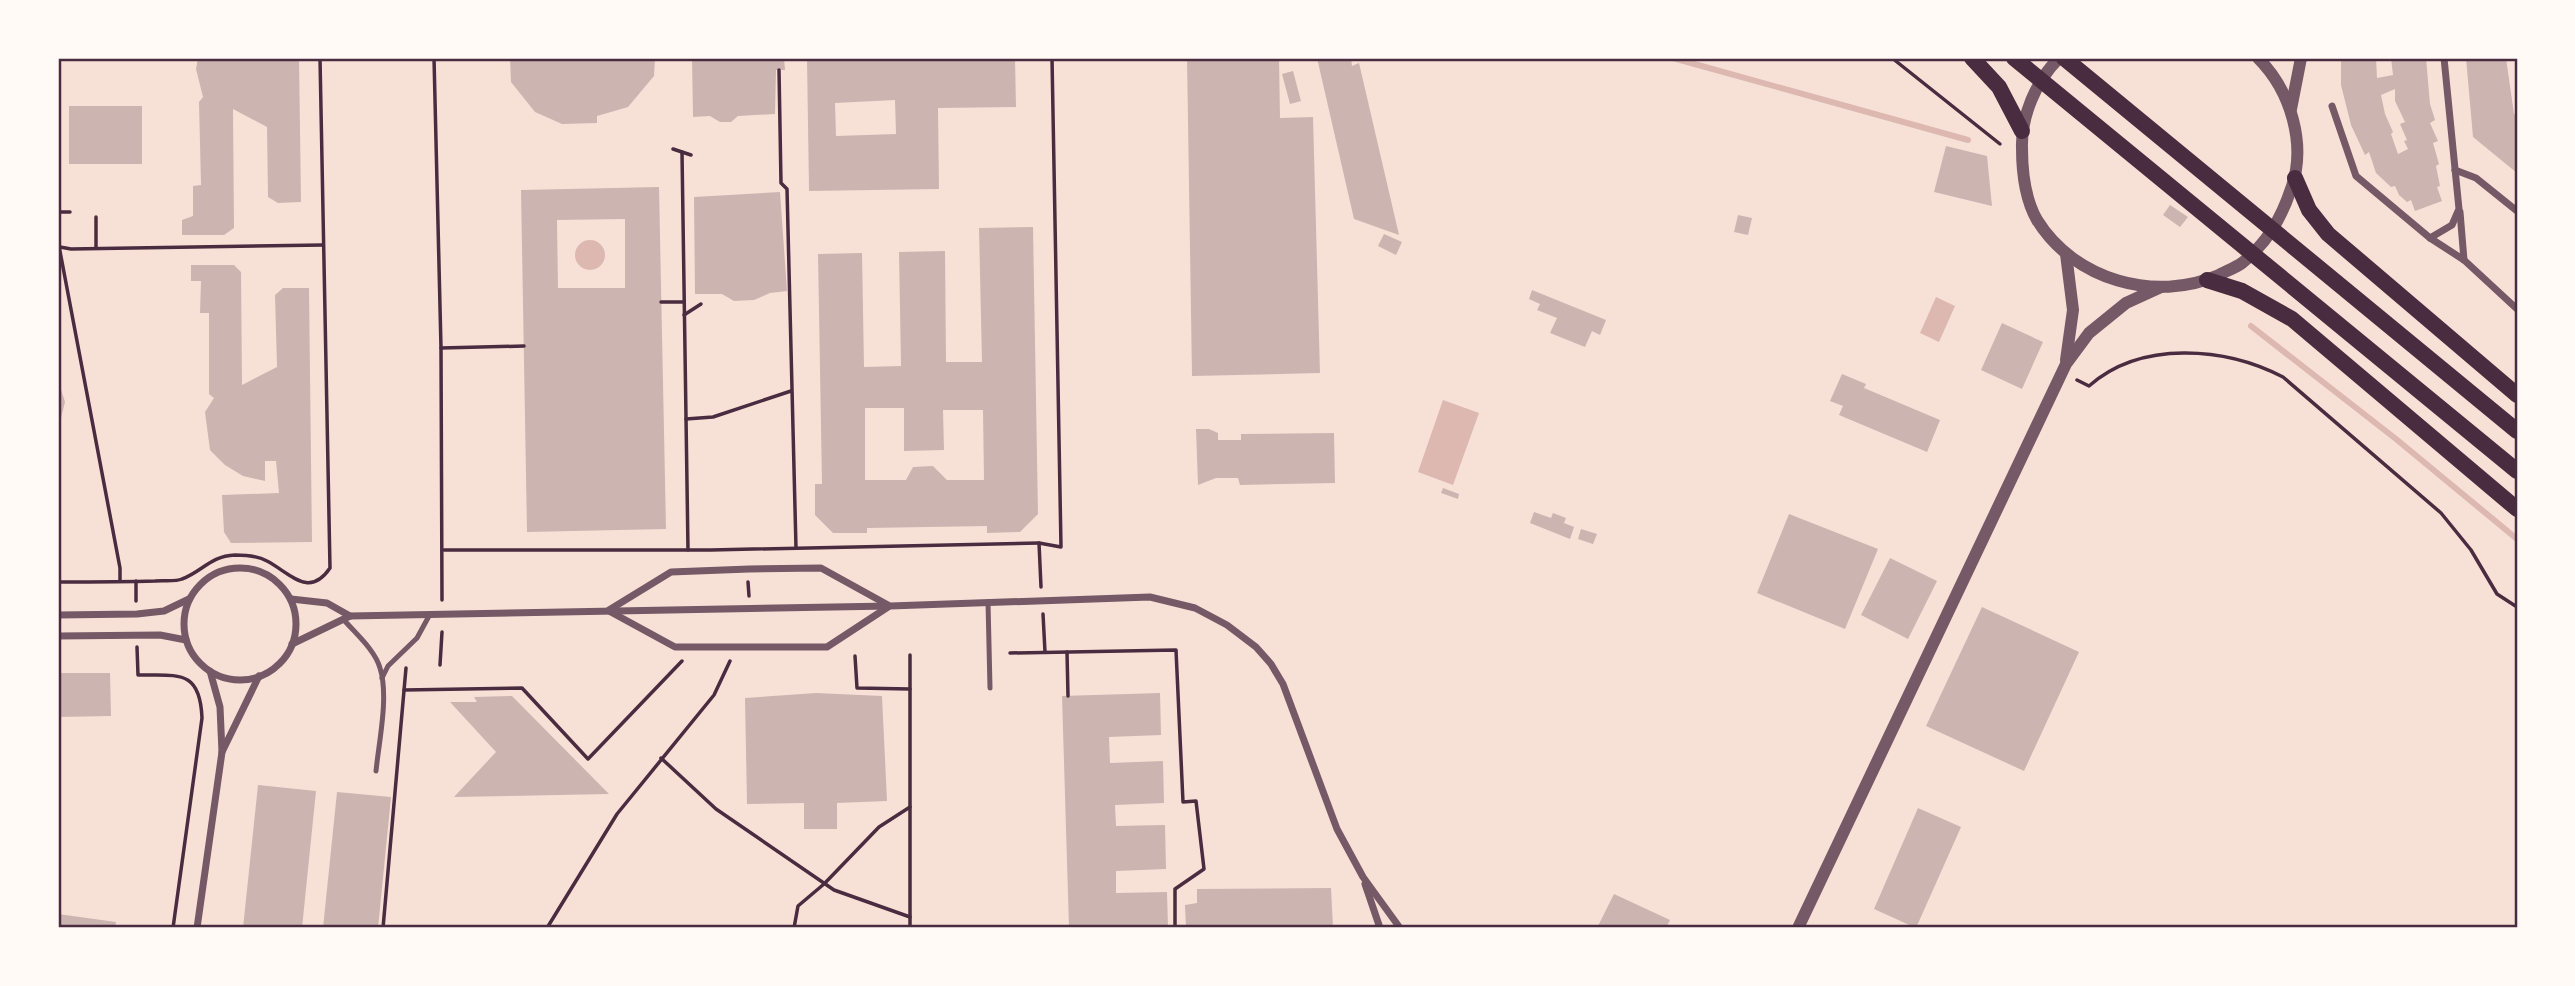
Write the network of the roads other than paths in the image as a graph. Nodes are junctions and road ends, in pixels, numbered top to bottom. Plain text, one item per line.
1 (1972, 58) edge
2 (2014, 58) edge
3 (2062, 58) edge
4 (2258, 58) edge
5 (2301, 58) edge
6 (2444, 58) edge
7 (2332, 106) dead end
8 (2291, 109) junction
9 (2022, 131) junction
10 (2455, 170) junction
11 (2295, 178) junction
12 (2459, 209) junction
13 (2517, 211) edge
14 (2430, 238) junction
15 (2066, 254) junction
16 (2464, 260) junction
17 (2207, 280) junction
18 (2161, 287) junction
19 (2517, 309) edge
20 (2066, 364) junction
21 (2517, 395) edge
22 (2517, 431) edge
23 (2517, 471) edge
24 (2517, 509) edge
25 (189, 599) junction
26 (291, 599) junction
27 (988, 602) junction
28 (890, 606) junction
29 (609, 611) junction
30 (58, 615) edge
31 (429, 616) junction
32 (347, 618) junction
33 (58, 636) edge
34 (186, 640) junction
35 (292, 644) junction
36 (210, 671) junction
37 (259, 676) junction
38 (382, 678) junction
39 (990, 688) dead end
40 (222, 752) junction
41 (376, 771) dead end
42 (1363, 877) junction
43 (197, 928) edge
44 (1380, 928) edge
45 (1399, 928) edge
46 (1798, 928) edge

1 - 9 highway
2 - 23 highway
3 - 9 street
3 - 22 highway
4 - 8 street
5 - 8 street
6 - 10 street
7 - 14 street
8 - 11 street
9 - 15 street
10 - 12 street
10 - 13 street
11 - 17 street
11 - 21 highway
12 - 14 street
12 - 16 street
14 - 16 street
15 - 18 street
15 - 20 street
16 - 19 street
17 - 18 street
17 - 24 highway
18 - 20 street
20 - 46 street
25 - 26 street
25 - 30 street
25 - 34 street
26 - 32 street
26 - 35 street
27 - 28 street
27 - 39 lane
27 - 42 street
28 - 29 street
28 - 29 street
28 - 29 street
29 - 31 street
31 - 32 street
31 - 38 lane
32 - 35 street
32 - 38 lane
33 - 34 street
34 - 36 street
35 - 37 street
36 - 37 street
36 - 40 street
37 - 40 street
38 - 41 lane
40 - 43 street
42 - 44 street
42 - 45 street

